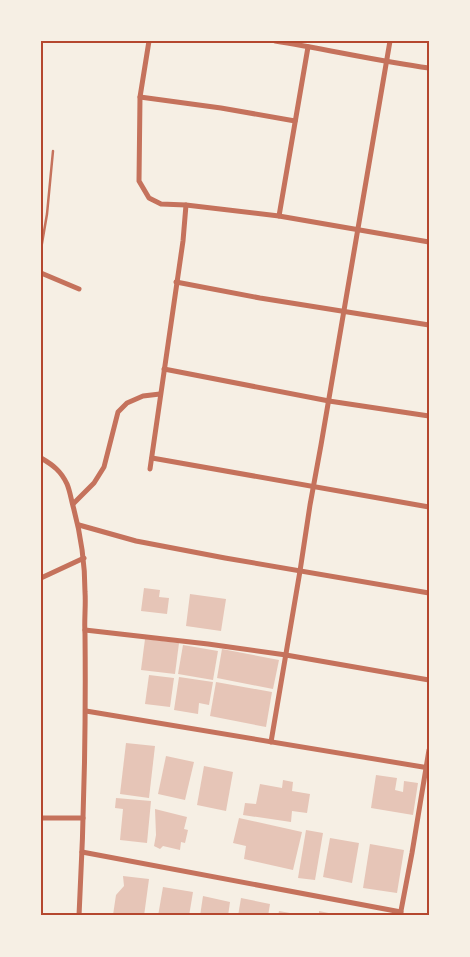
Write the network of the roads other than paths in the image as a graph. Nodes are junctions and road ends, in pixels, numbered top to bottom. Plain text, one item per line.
1 (149, 41) edge
2 (275, 41) edge
3 (390, 41) edge
4 (308, 46) junction
5 (386, 62) junction
6 (429, 68) edge
7 (140, 97) junction
8 (295, 121) junction
9 (53, 151) dead end
10 (186, 205) junction
11 (279, 216) junction
12 (358, 229) junction
13 (429, 242) edge
14 (41, 249) edge
15 (41, 273) edge
16 (176, 282) junction
17 (79, 289) dead end
18 (344, 311) junction
19 (429, 325) edge
20 (164, 369) junction
21 (160, 394) junction
22 (328, 401) junction
23 (429, 416) edge
24 (41, 458) edge
25 (152, 458) junction
26 (150, 469) dead end
27 (313, 486) junction
28 (73, 504) junction
29 (429, 507) edge
30 (79, 525) junction
31 (84, 558) junction
32 (300, 571) junction
33 (41, 578) edge
34 (429, 593) edge
35 (84, 630) junction
36 (286, 655) junction
37 (429, 680) edge
38 (86, 711) junction
39 (271, 742) junction
40 (429, 750) edge
41 (427, 767) edge
42 (41, 818) edge
43 (83, 818) junction
44 (82, 852) junction
45 (401, 914) edge
46 (79, 916) edge

1 - 7 street
2 - 4 street
3 - 5 street
4 - 5 street
4 - 8 street
5 - 6 street
5 - 12 street
7 - 8 street
7 - 10 street
8 - 11 street
9 - 14 lane
10 - 11 street
10 - 16 street
11 - 12 street
12 - 13 street
12 - 18 street
15 - 17 street
16 - 18 street
16 - 20 street
18 - 19 street
18 - 22 street
20 - 21 street
20 - 22 street
21 - 25 street
21 - 28 street
22 - 23 street
22 - 27 street
24 - 28 street
25 - 26 street
25 - 27 street
27 - 29 street
27 - 32 street
28 - 30 street
30 - 31 street
30 - 32 street
31 - 33 street
31 - 35 street
32 - 34 street
32 - 36 street
35 - 36 street
35 - 38 street
36 - 37 street
36 - 39 street
38 - 39 street
38 - 43 street
39 - 41 street
40 - 41 street
41 - 45 street
42 - 43 street
43 - 44 street
44 - 45 street
44 - 46 street

